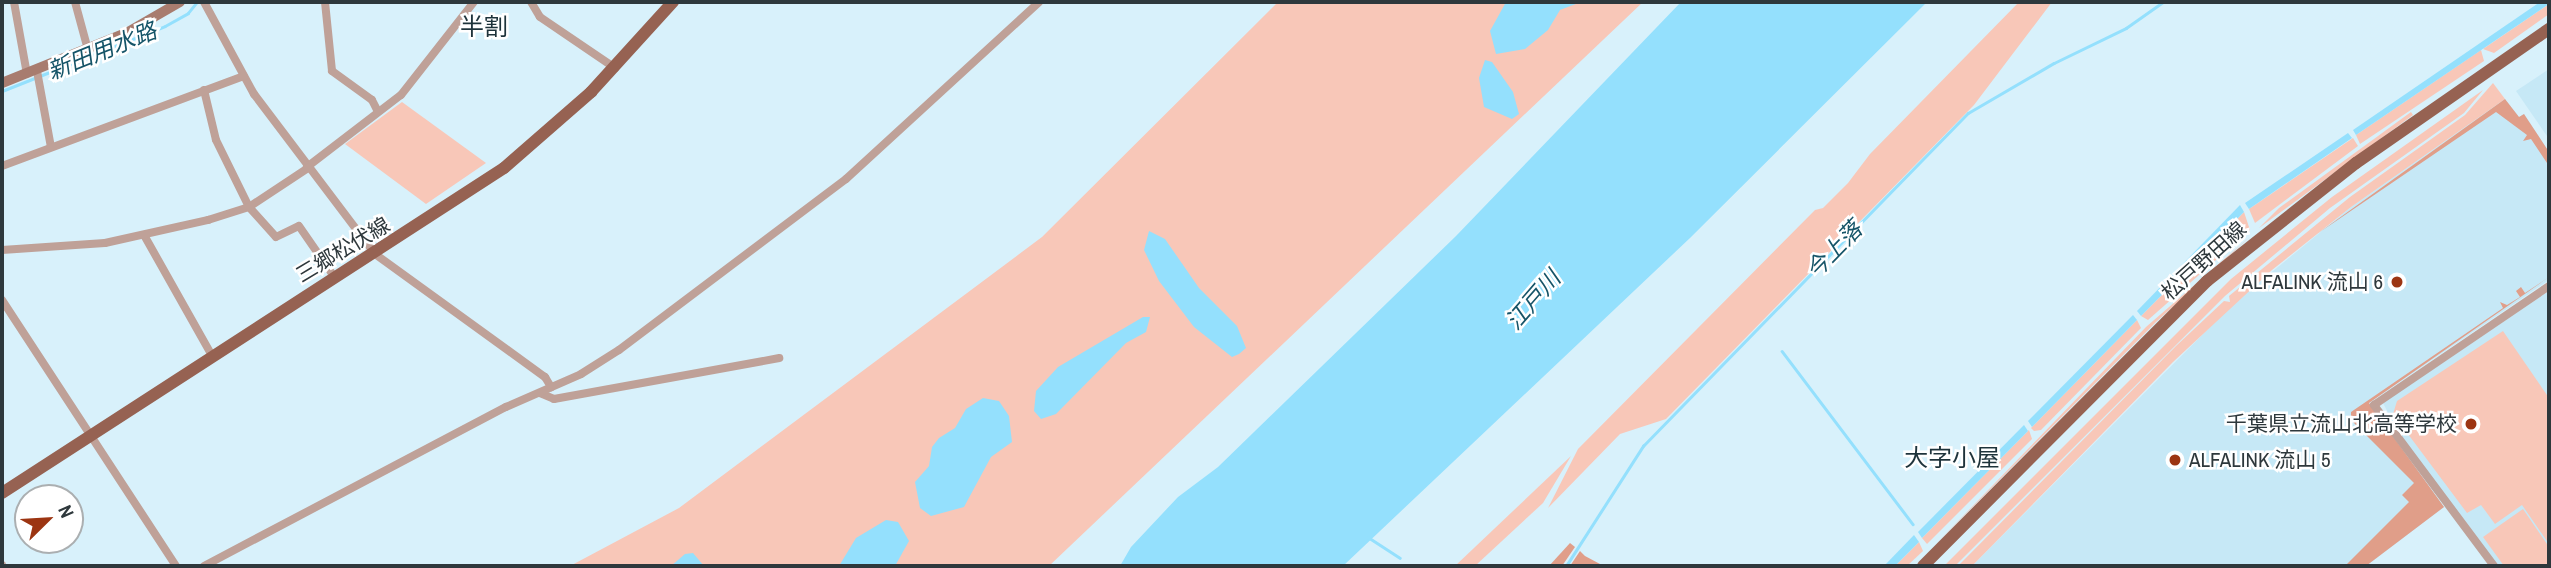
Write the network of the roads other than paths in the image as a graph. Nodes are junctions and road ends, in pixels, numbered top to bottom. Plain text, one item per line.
1 (14, 2) edge
2 (75, 2) edge
3 (180, 2) edge
4 (204, 2) edge
5 (325, 2) edge
6 (474, 2) edge
7 (531, 2) edge
8 (673, 2) edge
9 (1039, 2) edge
10 (2549, 29) edge
11 (88, 50) junction
12 (615, 68) junction
13 (36, 76) junction
14 (244, 76) junction
15 (2, 83) edge
16 (204, 90) junction
17 (378, 112) junction
18 (51, 147) junction
19 (2, 166) edge
20 (308, 168) junction
21 (249, 207) junction
22 (144, 235) junction
23 (2, 250) edge
24 (375, 254) junction
25 (335, 278) junction
26 (2549, 286) edge
27 (2, 300) edge
28 (211, 354) junction
29 (779, 358) dead end
30 (551, 387) junction
31 (540, 393) junction
32 (90, 434) junction
33 (2, 493) edge
34 (176, 566) edge
35 (204, 566) edge
36 (1923, 566) edge
37 (2494, 566) edge

1 - 13 street
2 - 11 street
3 - 11 street
4 - 14 street
5 - 17 street
6 - 17 street
7 - 12 street
8 - 12 main road, 三郷松伏線
9 - 30 street
10 - 36 main road, 松戸野田線
11 - 13 street
12 - 24 main road, 三郷松伏線
13 - 15 street
13 - 18 street
14 - 16 street
14 - 20 street
16 - 18 street
16 - 21 street
17 - 20 street
18 - 19 street
20 - 21 street
20 - 24 street
21 - 22 street
21 - 25 street
22 - 23 street
22 - 28 street
24 - 25 main road, 三郷松伏線
24 - 30 street
25 - 28 main road, 三郷松伏線
26 - 37 street
27 - 32 street
28 - 32 main road, 三郷松伏線
29 - 31 street
30 - 31 street
31 - 35 street
32 - 33 main road, 三郷松伏線
32 - 34 street

